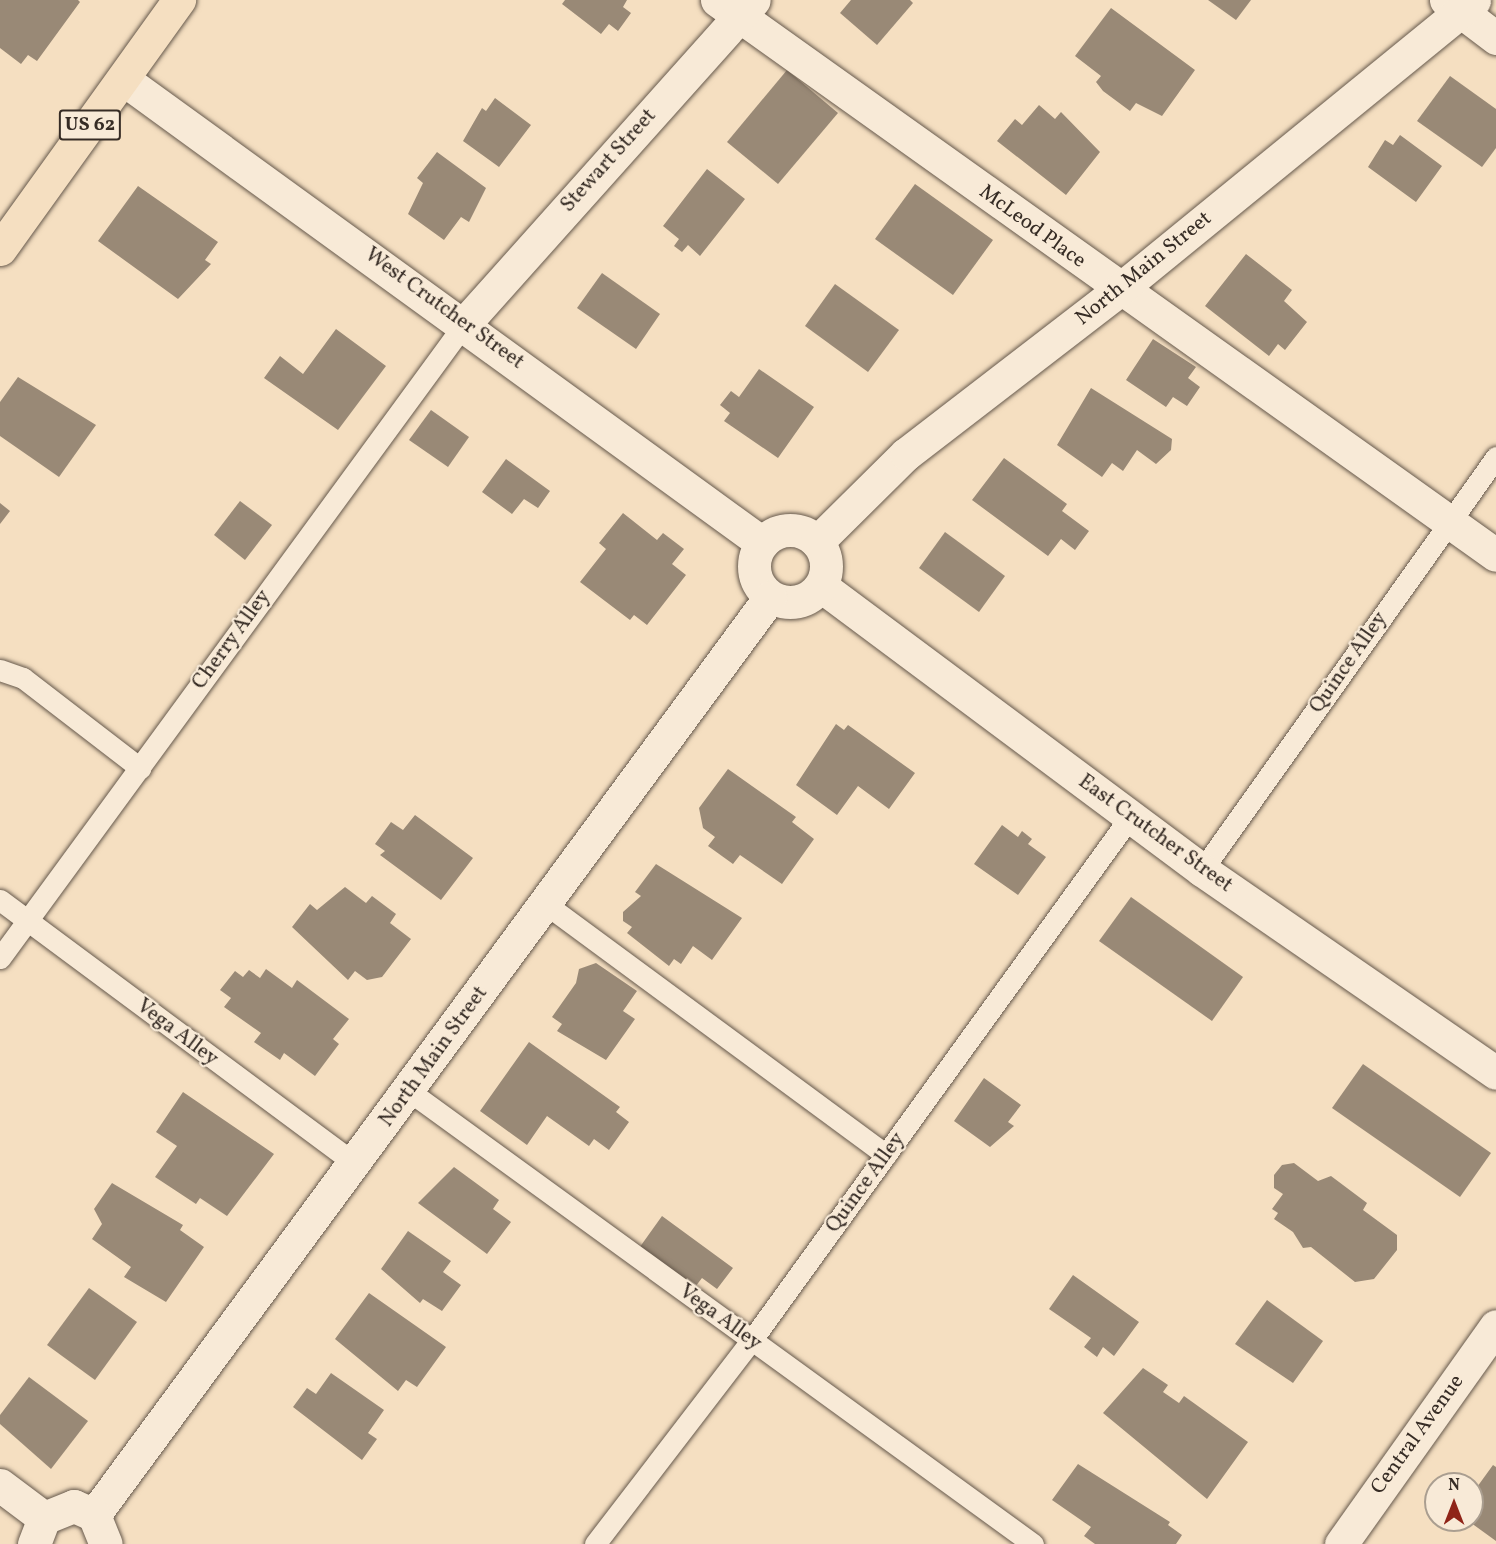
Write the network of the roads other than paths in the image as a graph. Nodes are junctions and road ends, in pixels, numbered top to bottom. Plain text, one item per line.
1 (179, 0) edge
2 (1460, 4) edge
3 (737, 6) edge
4 (1496, 38) edge
5 (123, 79) junction
6 (2, 242) edge
7 (1119, 290) junction
8 (465, 323) junction
9 (1496, 457) edge
10 (1450, 522) junction
11 (817, 542) junction
12 (762, 543) junction
13 (1496, 555) edge
14 (821, 586) junction
15 (770, 597) junction
16 (0, 670) edge
17 (140, 768) junction
18 (1130, 817) junction
19 (1202, 870) junction
20 (0, 900) edge
21 (546, 905) junction
22 (27, 921) junction
23 (0, 958) edge
24 (1496, 1073) edge
25 (409, 1091) junction
26 (886, 1155) junction
27 (355, 1164) junction
28 (1496, 1326) edge
29 (752, 1341) junction
30 (0, 1485) edge
31 (100, 1530) edge
32 (39, 1531) edge
33 (595, 1544) edge
34 (1033, 1544) edge
35 (1341, 1544) edge

1 - 5 main road, US 62
2 - 4 street
2 - 7 street, North Main Street
3 - 7 street, McLeod Place
3 - 8 street, Stewart Street
5 - 6 main road, US 62
5 - 8 street, West Crutcher Street
7 - 10 street, McLeod Place
7 - 11 street, North Main Street
8 - 12 street, West Crutcher Street
8 - 17 lane, Cherry Alley
9 - 10 lane, Quince Alley
10 - 13 street, McLeod Place
10 - 19 lane, Quince Alley
11 - 12 street
11 - 14 street
12 - 15 street
14 - 15 street
14 - 18 street, East Crutcher Street
15 - 21 street, North Main Street
16 - 17 lane
17 - 22 lane, Cherry Alley
18 - 19 street, East Crutcher Street
18 - 26 lane, Quince Alley
19 - 24 street, East Crutcher Street
20 - 22 lane, Vega Alley
21 - 25 street, North Main Street
21 - 26 lane
22 - 23 lane, Cherry Alley
22 - 27 lane, Vega Alley
25 - 27 street, North Main Street
25 - 29 lane, Vega Alley
26 - 29 lane, Quince Alley
27 - 31 street, North Main Street
28 - 35 street, Central Avenue
29 - 33 lane, Quince Alley
29 - 34 lane, Vega Alley
30 - 32 street
31 - 32 street, North Main Street

